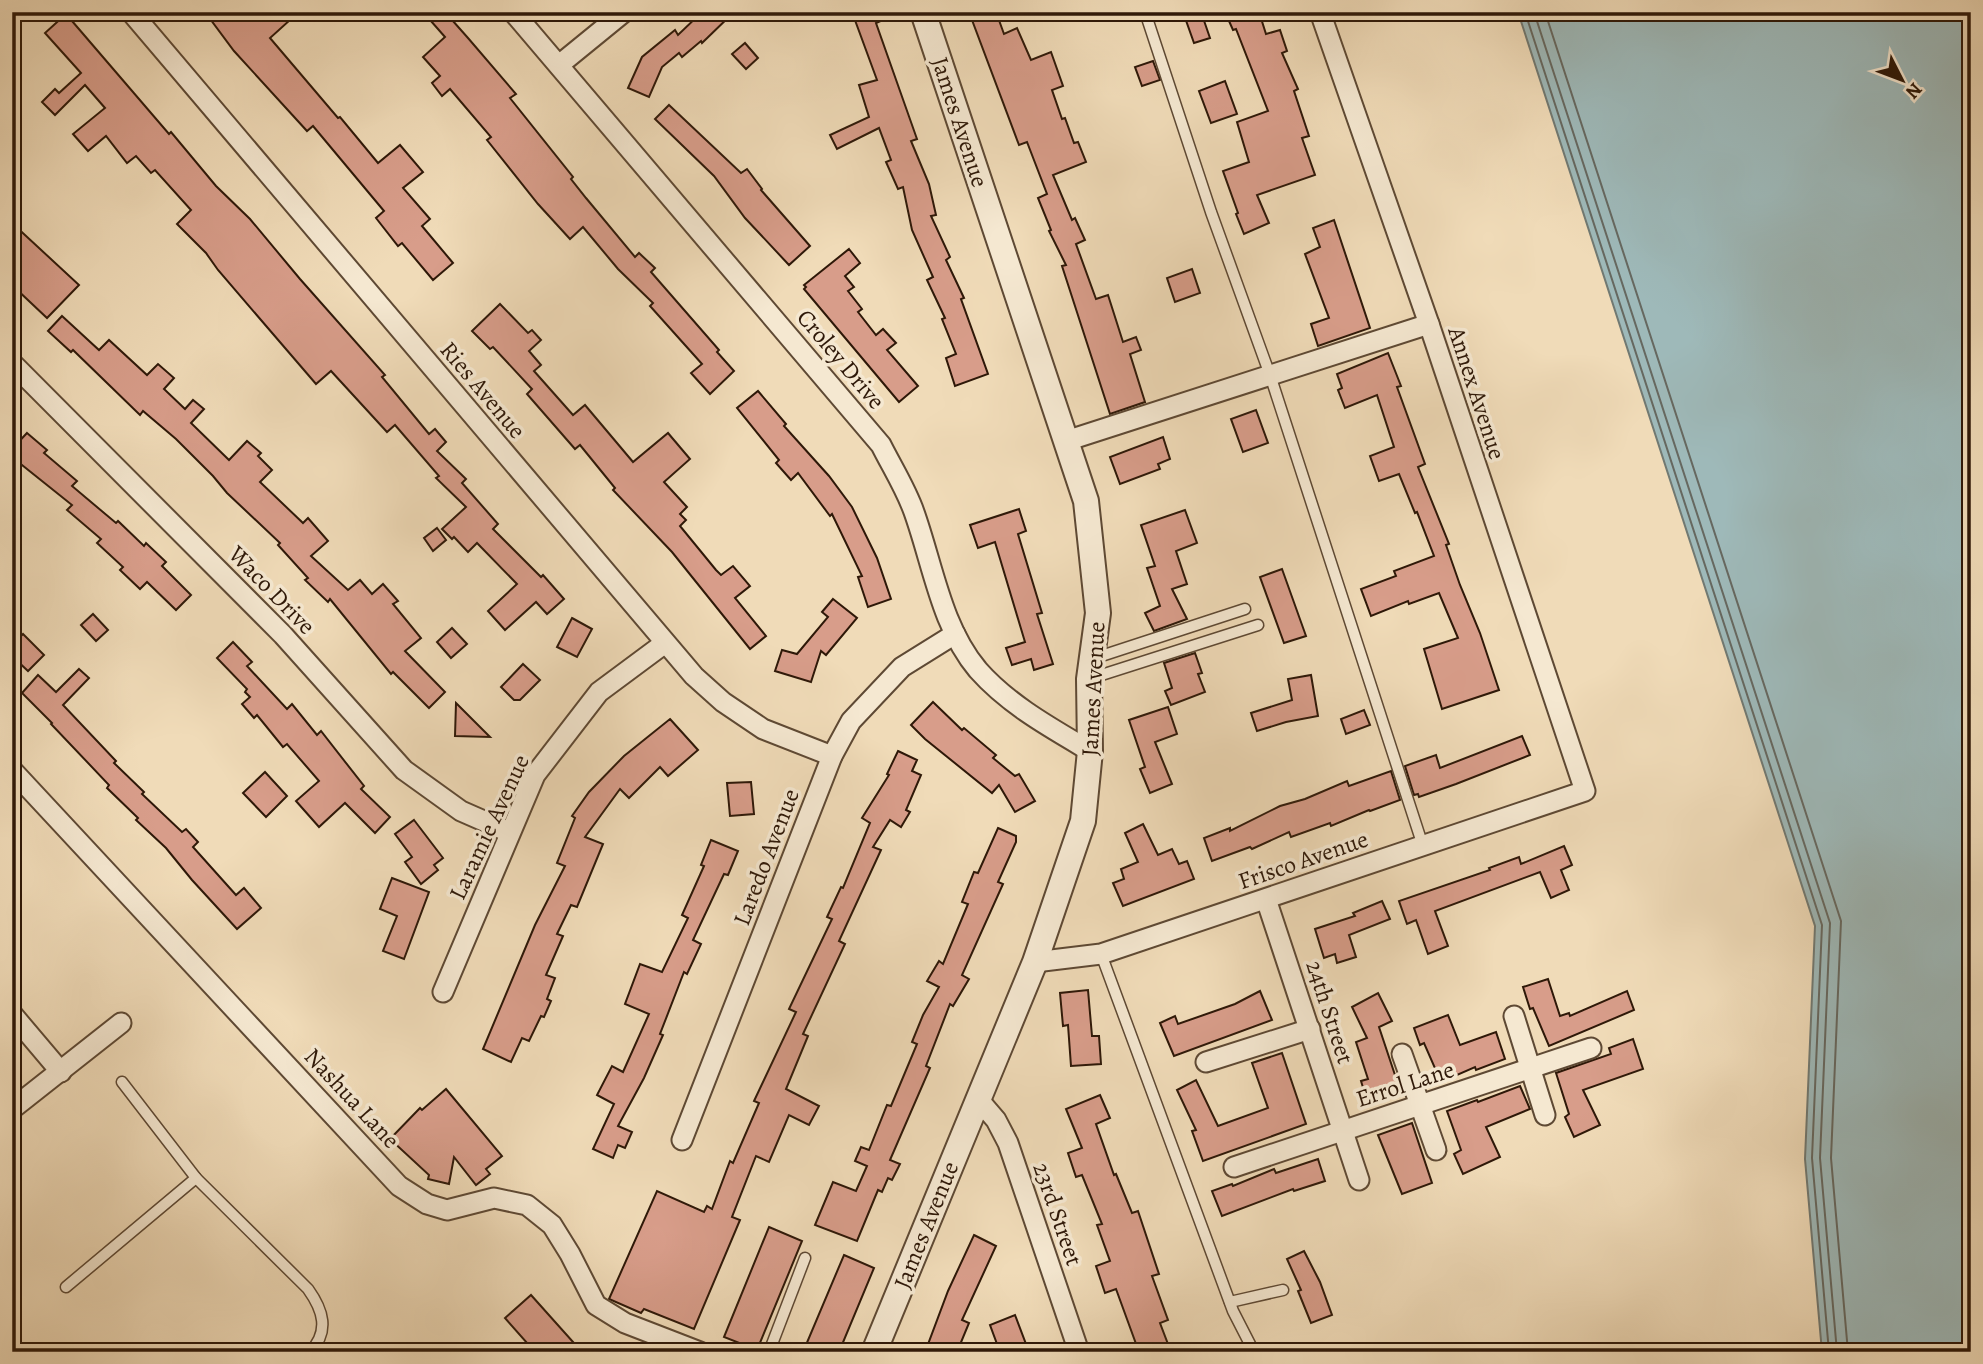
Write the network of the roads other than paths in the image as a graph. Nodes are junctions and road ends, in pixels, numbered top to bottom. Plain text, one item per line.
1 (131, 12) edge
2 (513, 12) edge
3 (624, 12) edge
4 (923, 12) edge
5 (1144, 12) edge
6 (1320, 12) edge
7 (559, 65) junction
8 (1429, 324) junction
9 (12, 363) edge
10 (1270, 375) junction
11 (1066, 441) junction
12 (1245, 609) dead end
13 (1258, 625) dead end
14 (955, 634) junction
15 (665, 643) junction
16 (1090, 669) junction
17 (1090, 751) junction
18 (832, 757) junction
19 (12, 770) edge
20 (1585, 791) joint
21 (509, 832) junction
22 (1423, 846) junction
23 (1266, 899) junction
24 (1101, 954) junction
25 (1035, 962) junction
26 (443, 992) dead end
27 (12, 1014) edge
28 (1514, 1016) dead end
29 (121, 1023) dead end
30 (1310, 1029) junction
31 (1591, 1048) dead end
32 (1402, 1054) dead end
33 (1206, 1062) dead end
34 (1530, 1068) junction
35 (61, 1072) junction
36 (122, 1082) dead end
37 (978, 1099) junction
38 (1420, 1104) junction
39 (12, 1109) edge
40 (1545, 1115) dead end
41 (1343, 1130) junction
42 (682, 1140) dead end
43 (1436, 1150) dead end
44 (1234, 1167) dead end
45 (196, 1178) junction
46 (1359, 1180) dead end
47 (805, 1258) dead end
48 (66, 1287) dead end
49 (1283, 1290) dead end
50 (1230, 1302) junction
51 (310, 1352) edge
52 (700, 1352) edge
53 (769, 1352) edge
54 (874, 1352) edge
55 (1079, 1352) edge
56 (1254, 1352) edge

1 - 15 street, Ries Avenue
2 - 7 street, Croley Drive
3 - 7 street
4 - 11 street, James Avenue
5 - 10 lane
6 - 8 street, Annex Avenue
7 - 14 street, Croley Drive
8 - 10 street
8 - 20 street, Annex Avenue
9 - 21 street, Waco Drive
10 - 11 street
10 - 22 lane
11 - 16 street, James Avenue
12 - 16 lane
13 - 16 lane
14 - 17 street, Croley Drive
14 - 18 street, Laredo Avenue
15 - 18 street, Ries Avenue
15 - 21 street, Laramie Avenue
16 - 17 street, James Avenue
17 - 25 street, James Avenue
18 - 42 street, Laredo Avenue
19 - 52 street, Nashua Lane
20 - 22 street, Frisco Avenue
21 - 26 street, Laramie Avenue
22 - 23 street, Frisco Avenue
23 - 24 street, Frisco Avenue
23 - 30 street, 24th Street
24 - 25 street, Frisco Avenue
24 - 50 lane
25 - 37 street, James Avenue
27 - 35 street
28 - 34 street
29 - 35 street
30 - 33 street
30 - 41 street, 24th Street
31 - 34 street, Errol Lane
32 - 38 street
34 - 38 street, Errol Lane
34 - 40 street
35 - 39 street
36 - 45 lane
37 - 54 street, James Avenue
37 - 55 street, 23rd Street
38 - 41 street, Errol Lane
38 - 43 street
41 - 44 street, Errol Lane
41 - 46 street, 24th Street
45 - 48 lane
45 - 51 lane
47 - 53 lane
49 - 50 lane
50 - 56 lane

